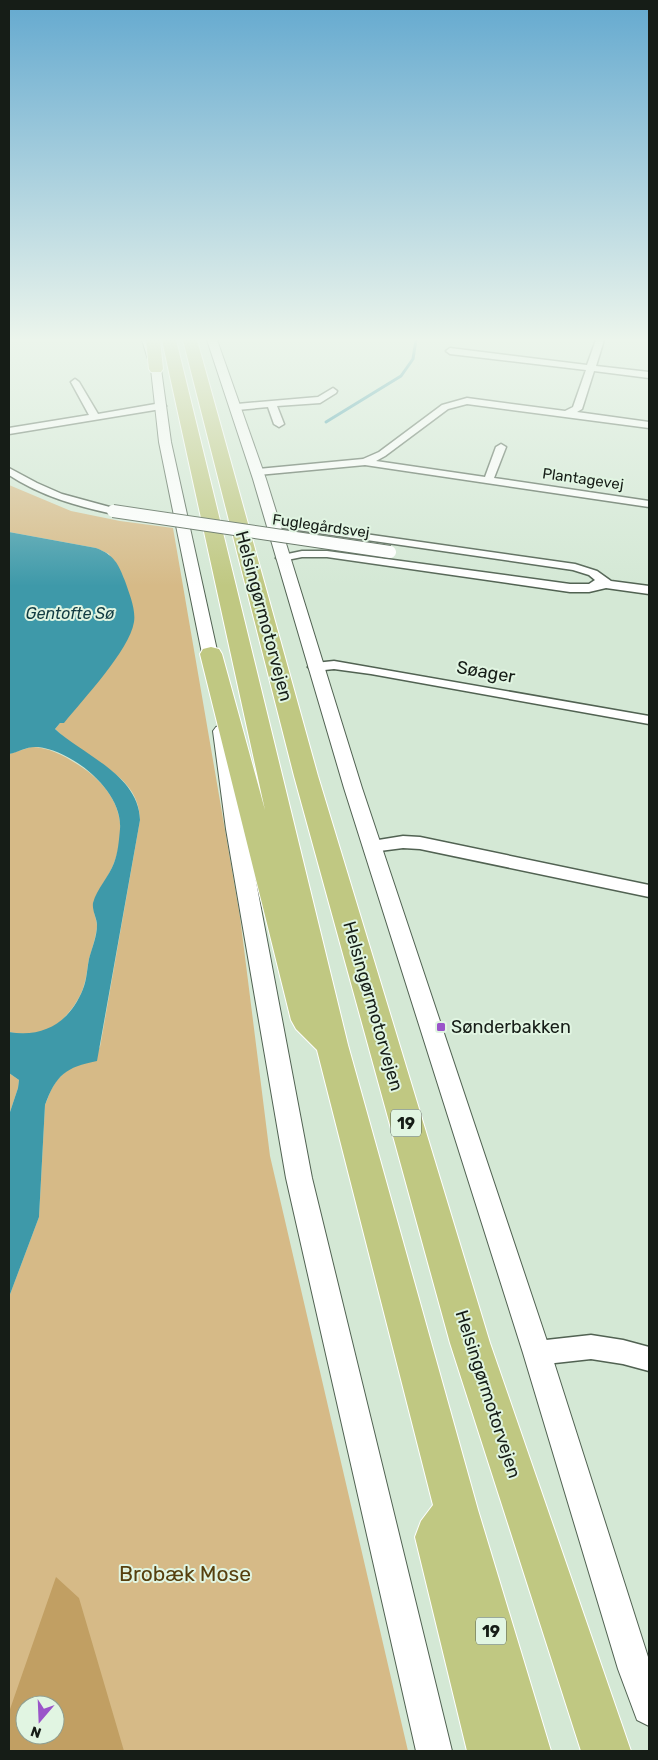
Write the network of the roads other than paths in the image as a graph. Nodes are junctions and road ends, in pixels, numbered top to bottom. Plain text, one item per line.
1 (63, 422) edge
2 (163, 422) edge
3 (188, 422) edge
4 (222, 422) edge
5 (225, 422) edge
6 (238, 422) edge
7 (425, 422) edge
8 (630, 422) edge
9 (649, 425) edge
10 (9, 431) edge
11 (501, 447) dead end
12 (365, 462) junction
13 (9, 470) edge
14 (244, 480) junction
15 (488, 481) junction
16 (649, 504) edge
17 (274, 524) junction
18 (282, 558) junction
19 (607, 584) junction
20 (649, 590) edge
21 (212, 654) junction
22 (316, 667) junction
23 (649, 720) edge
24 (372, 846) junction
25 (649, 891) edge
26 (332, 1045) junction
27 (537, 1353) junction
28 (649, 1360) edge
29 (456, 1510) junction
30 (649, 1708) edge
31 (434, 1751) edge
32 (492, 1751) edge
33 (526, 1751) edge
34 (606, 1751) edge

1 - 10 street
2 - 21 street
3 - 26 highway, Helsingørmotorvejen / 19
4 - 14 highway, Helsingørmotorvejen / 19
5 - 14 highway
6 - 14 street
7 - 12 street
8 - 9 street
11 - 15 street
12 - 14 street
12 - 15 street, Plantagevej
13 - 19 street, Fuglegårdsvej, bridge
14 - 17 street
14 - 34 highway, Helsingørmotorvejen / 19
15 - 16 street, Plantagevej
17 - 18 street
17 - 19 street, Fuglegårdsvej
18 - 19 street, Fuglegårdsvej
18 - 22 street
19 - 20 street, Fuglegårdsvej
21 - 26 highway
21 - 31 street
22 - 23 street, Søager
22 - 24 street
24 - 25 street
24 - 27 street
26 - 29 highway, Helsingørmotorvejen / 19
27 - 28 street
27 - 30 street
29 - 32 highway
29 - 33 highway, Helsingørmotorvejen / 19

